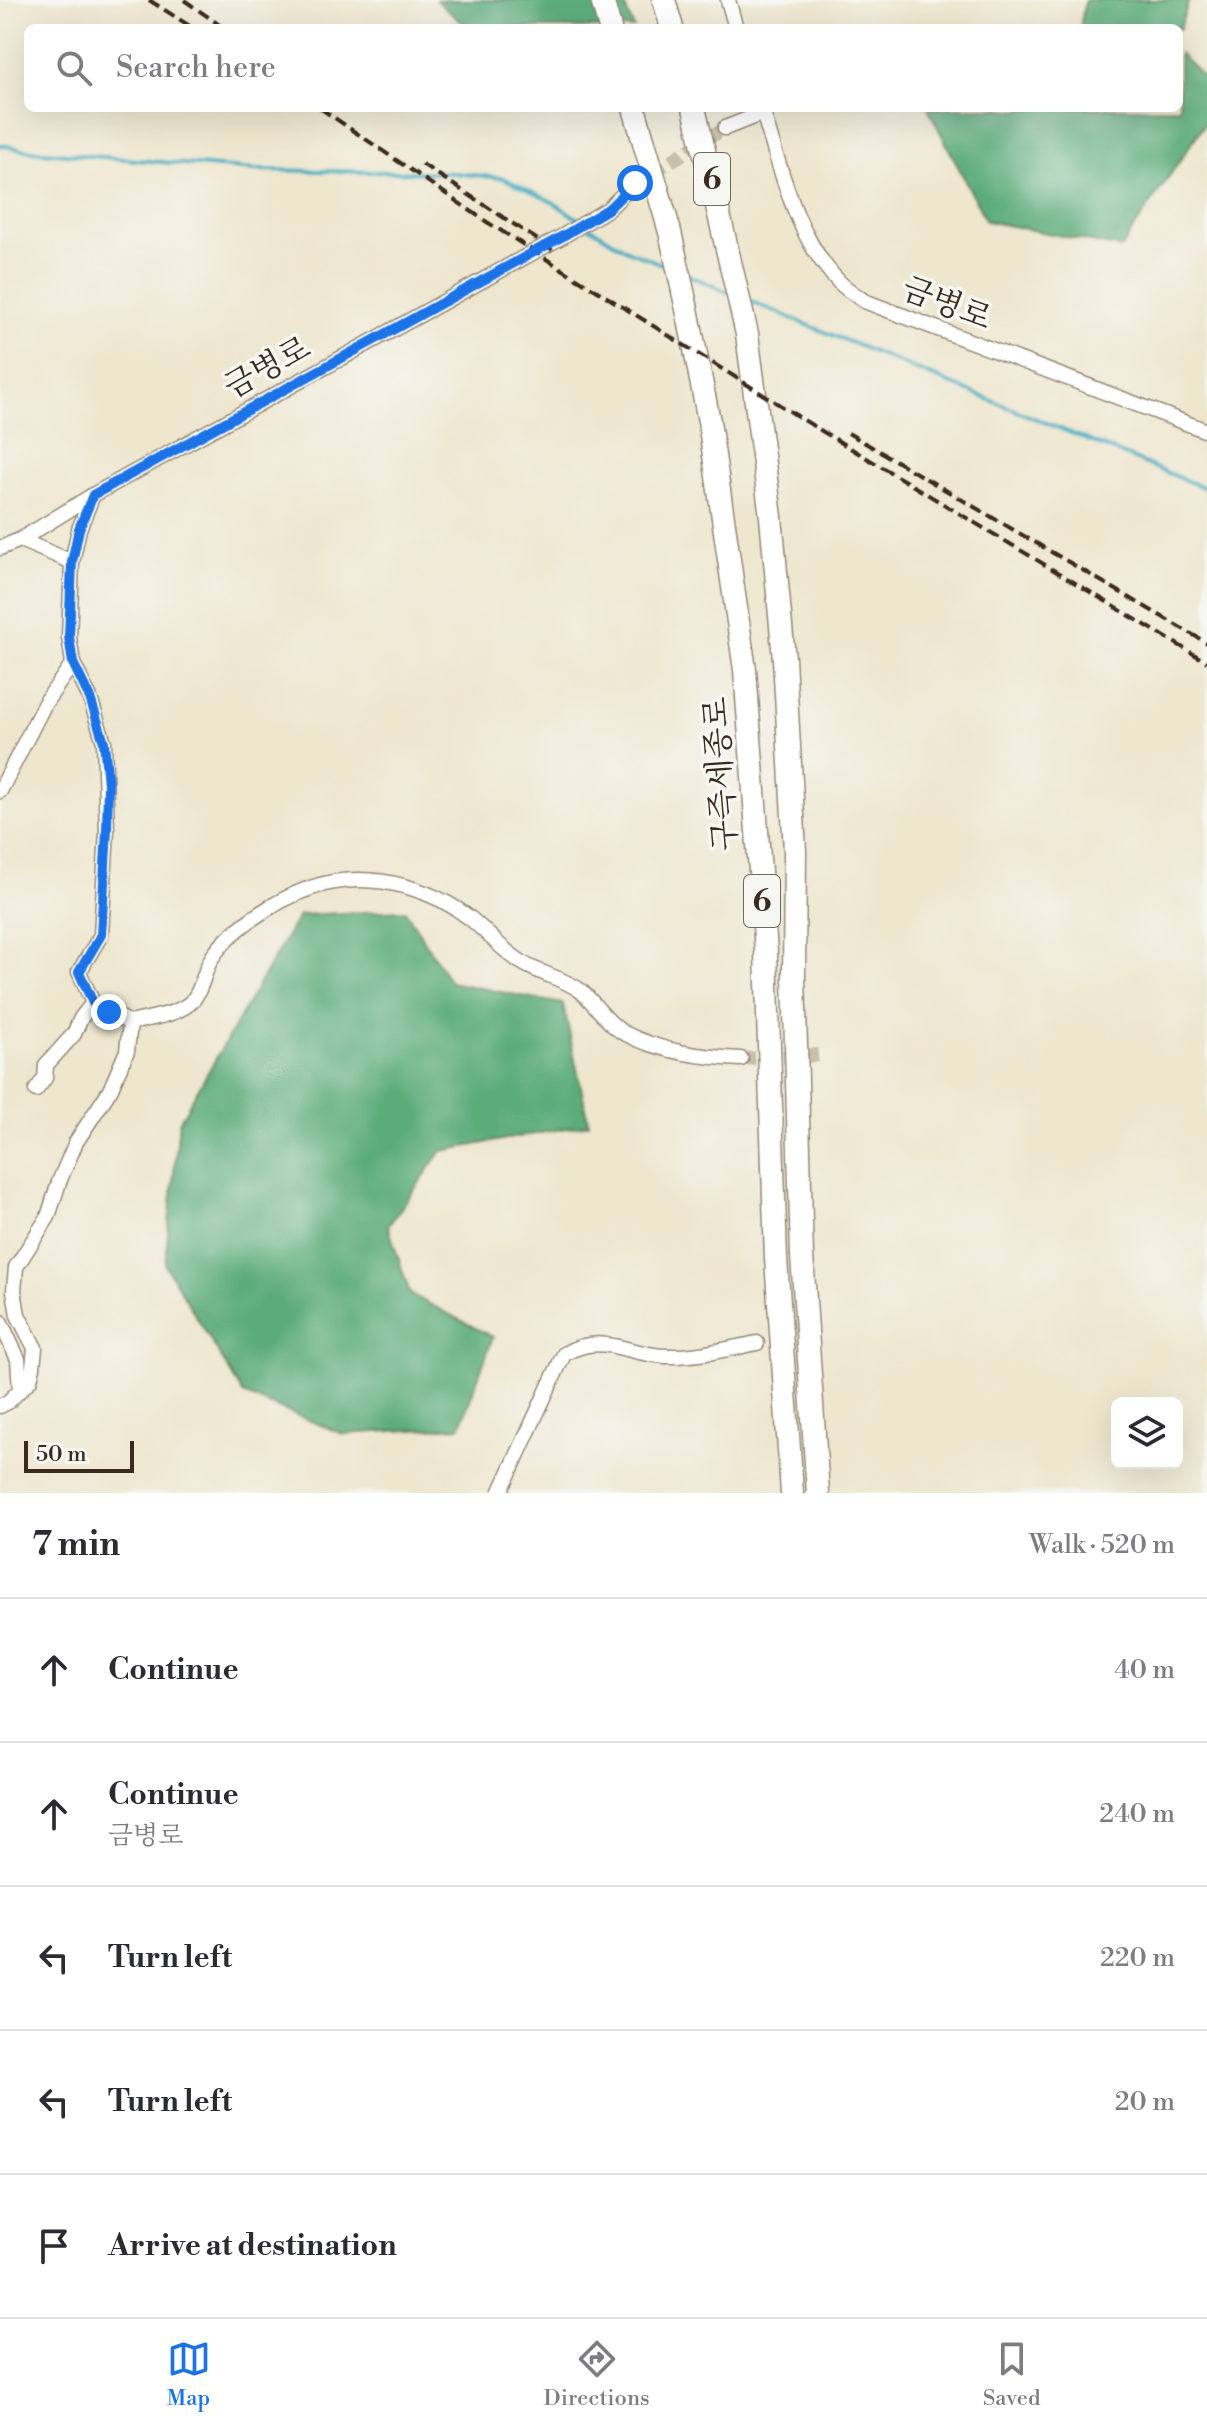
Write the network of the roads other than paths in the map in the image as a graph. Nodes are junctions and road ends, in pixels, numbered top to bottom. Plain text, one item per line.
1 (602, 0) edge
2 (664, 0) edge
3 (728, 0) edge
4 (609, 24) edge
5 (671, 24) edge
6 (735, 24) edge
7 (635, 112) edge
8 (695, 112) edge
9 (758, 112) edge
10 (763, 112) edge
11 (725, 128) tunnel mouth
12 (635, 183) tunnel mouth
13 (1207, 431) edge
14 (93, 495) junction
15 (20, 540) junction
16 (0, 548) edge
17 (72, 562) junction
18 (73, 663) junction
19 (0, 791) edge
20 (93, 1003) junction
21 (130, 1023) junction
22 (741, 1059) tunnel mouth
23 (36, 1090) dead end
24 (0, 1321) edge
25 (757, 1343) dead end
26 (20, 1389) junction
27 (0, 1406) edge
28 (500, 1493) edge
29 (792, 1493) edge
30 (818, 1493) edge

1 - 4 highway
2 - 5 highway
3 - 6 street
7 - 29 highway, 구즉세종로 / 6
8 - 30 highway, 6
9 - 11 street, 금병로
10 - 13 street, 금병로
12 - 14 street, 금병로
14 - 15 street, 금병로
14 - 17 street
15 - 16 street, 금병로
15 - 17 street
17 - 18 street
18 - 19 street
18 - 20 street
20 - 21 street
20 - 23 street
21 - 22 street
21 - 26 street
24 - 26 street
25 - 28 street
26 - 27 street

